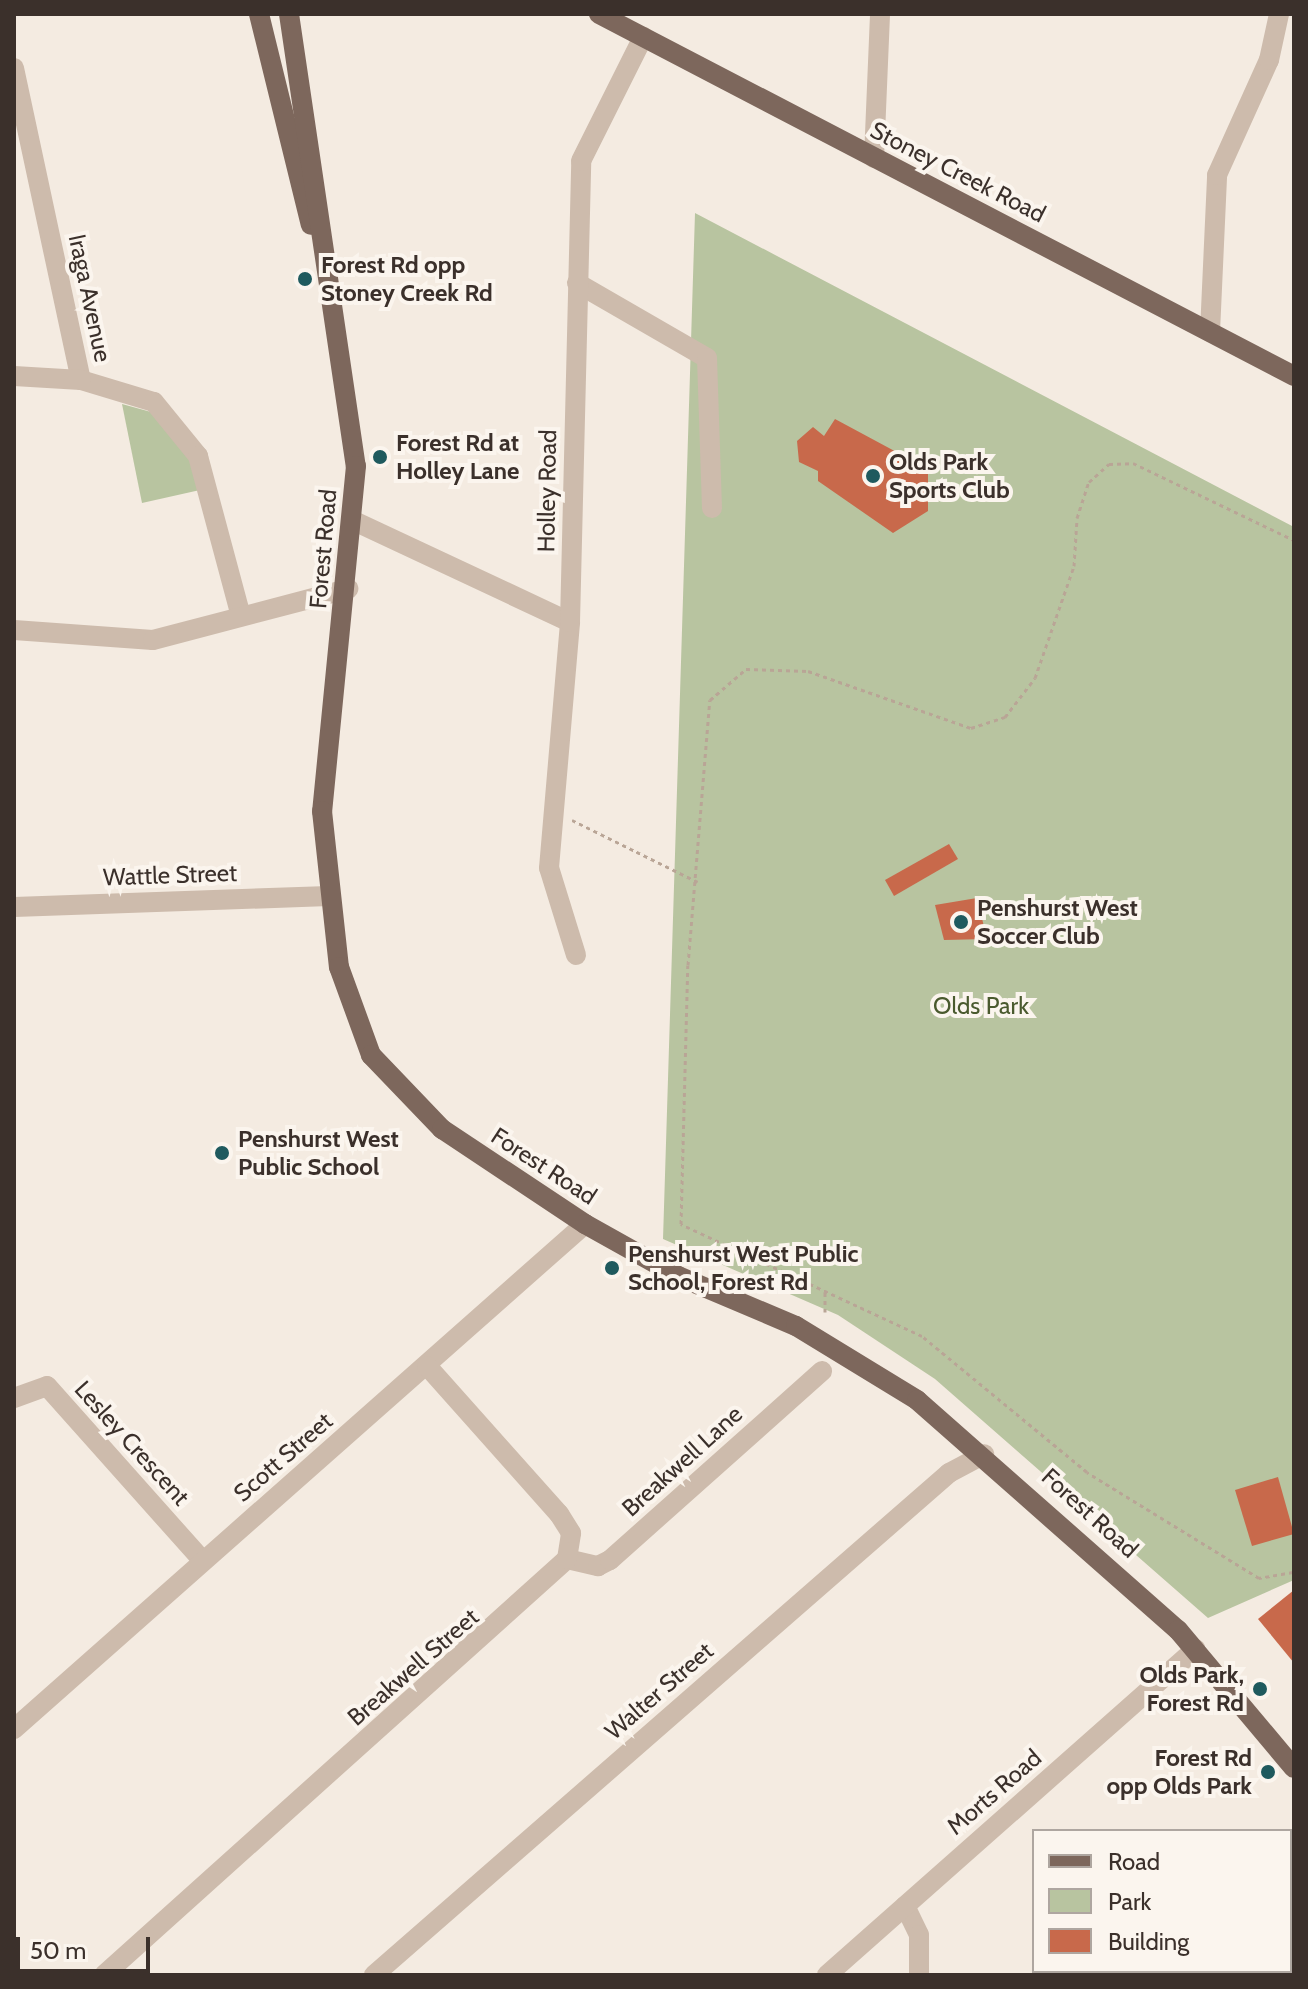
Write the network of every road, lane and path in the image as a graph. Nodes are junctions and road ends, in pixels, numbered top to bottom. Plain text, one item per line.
1 (259, 14) edge
2 (289, 14) edge
3 (599, 14) edge
4 (880, 14) edge
5 (1279, 14) edge
6 (643, 37) junction
7 (14, 68) edge
8 (23, 153) edge
9 (874, 158) junction
10 (577, 283) junction
11 (335, 302) junction
12 (1210, 332) junction
13 (14, 376) edge
14 (1294, 376) edge
15 (81, 380) junction
16 (712, 508) dead end
17 (354, 521) junction
18 (1294, 540) edge
19 (348, 589) junction
20 (240, 613) junction
21 (570, 622) junction
22 (14, 630) edge
23 (558, 812) junction
24 (698, 882) junction
25 (329, 896) junction
26 (14, 907) edge
27 (576, 955) dead end
28 (585, 1224) junction
29 (825, 1292) junction
30 (825, 1312) dead end
31 (427, 1366) junction
32 (822, 1371) dead end
33 (14, 1398) edge
34 (984, 1454) junction
35 (567, 1559) junction
36 (202, 1560) junction
37 (1293, 1572) edge
38 (1196, 1649) junction
39 (14, 1729) edge
40 (1294, 1768) edge
41 (905, 1906) junction
42 (104, 1975) edge
43 (374, 1975) edge
44 (827, 1975) edge
45 (919, 1975) edge

1 - 11 main road, Forest Road
2 - 11 main road, Forest Road
3 - 6 main road, Stoney Creek Road
4 - 9 street
5 - 12 street
6 - 9 main road, Stoney Creek Road
6 - 10 street, Holley Road
7 - 8 street, Iraga Avenue
8 - 15 street, Iraga Avenue
9 - 12 main road, Stoney Creek Road
10 - 16 street
10 - 21 street, Holley Road
11 - 17 main road, Forest Road
12 - 14 main road, Stoney Creek Road
13 - 15 street
15 - 20 street, Iraga Avenue
17 - 19 main road, Forest Road
17 - 21 street
18 - 24 path
19 - 20 street
19 - 25 main road, Forest Road
20 - 22 street
21 - 23 street, Holley Road
23 - 24 path
23 - 27 street, Holley Road
24 - 29 path
25 - 26 street, Wattle Street
25 - 28 main road, Forest Road
28 - 31 street, Scott Street
28 - 34 main road, Forest Road
29 - 30 path
29 - 37 path
31 - 35 street
31 - 36 street, Scott Street
32 - 35 street, Breakwell Lane
33 - 36 street, Lesley Crescent
34 - 38 main road, Forest Road
34 - 43 street, Walter Street
35 - 42 street, Breakwell Street
36 - 39 street, Scott Street
38 - 40 main road, Forest Road
38 - 41 street, Morts Road
41 - 44 street, Morts Road
41 - 45 street

